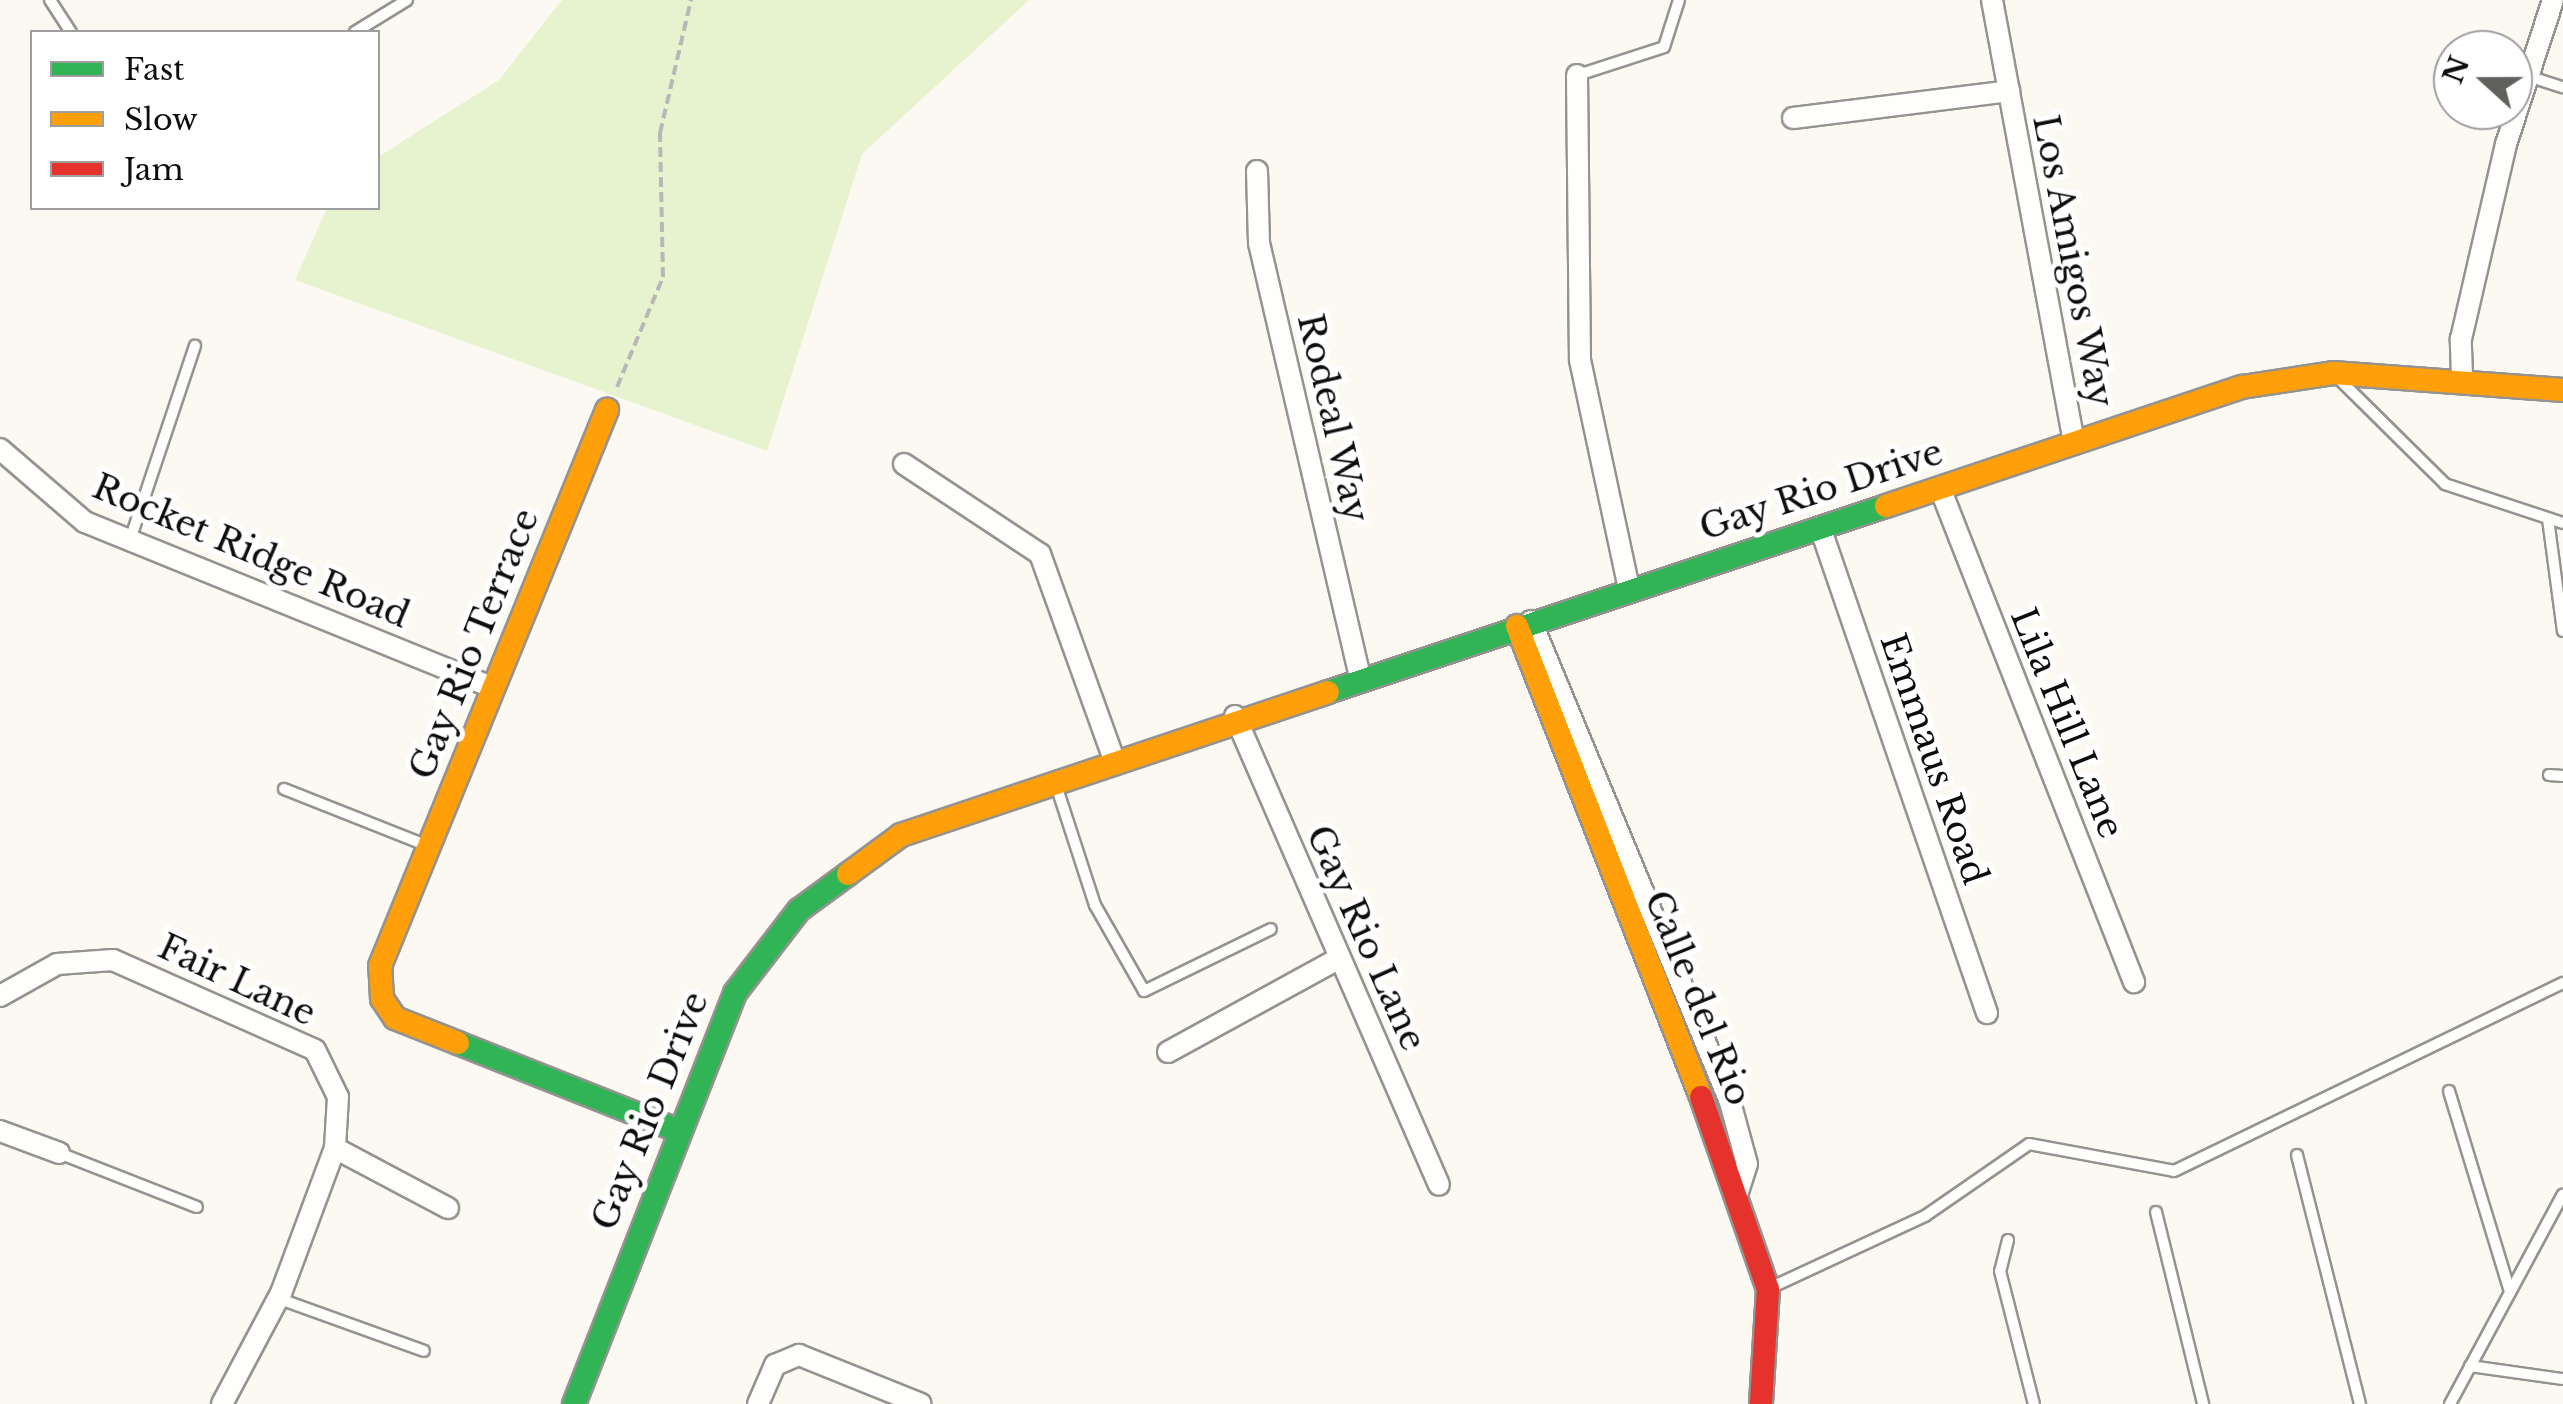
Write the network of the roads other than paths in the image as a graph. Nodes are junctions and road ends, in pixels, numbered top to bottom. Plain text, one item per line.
1 (50, 0) edge
2 (407, 0) edge
3 (1679, 0) edge
4 (1992, 0) edge
5 (2554, 0) edge
6 (69, 30) edge
7 (357, 30) edge
8 (2533, 52) edge
9 (1577, 76) joint
10 (2533, 77) edge
11 (2563, 87) edge
12 (2008, 90) junction
13 (1793, 118) dead end
14 (2511, 130) edge
15 (1257, 171) dead end
16 (195, 346) dead end
17 (2333, 373) junction
18 (2462, 376) junction
19 (2563, 390) edge
20 (607, 410) road end
21 (2074, 443) junction
22 (0, 450) edge
23 (904, 464) dead end
24 (1940, 488) junction
25 (2548, 519) junction
26 (2563, 522) edge
27 (1820, 527) junction
28 (130, 540) junction
29 (1629, 589) junction
30 (1524, 624) junction
31 (2563, 630) edge
32 (1360, 678) junction
33 (493, 688) junction
34 (1234, 716) junction
35 (1114, 758) junction
36 (2548, 775) dead end
37 (2563, 776) edge
38 (1054, 780) junction
39 (284, 790) dead end
40 (429, 846) junction
41 (1272, 928) dead end
42 (1340, 958) junction
43 (2134, 982) dead end
44 (2563, 983) edge
45 (0, 996) edge
46 (1988, 1012) dead end
47 (1168, 1052) dead end
48 (2450, 1091) dead end
49 (0, 1130) edge
50 (677, 1130) junction
51 (335, 1148) junction
52 (59, 1153) joint
53 (2297, 1155) dead end
54 (1438, 1185) dead end
55 (2563, 1194) edge
56 (196, 1207) dead end
57 (448, 1208) dead end
58 (2156, 1212) dead end
59 (2547, 1224) junction
60 (2563, 1226) edge
61 (2008, 1240) dead end
62 (1768, 1289) junction
63 (2510, 1292) junction
64 (277, 1298) junction
65 (424, 1351) dead end
66 (2470, 1366) junction
67 (2563, 1379) edge
68 (222, 1404) edge
69 (574, 1404) edge
70 (758, 1404) edge
71 (921, 1404) edge
72 (1761, 1404) edge
73 (2034, 1404) edge
74 (2203, 1404) edge
75 (2360, 1404) edge
76 (2450, 1404) edge

1 - 6 lane
2 - 7 lane
3 - 9 lane
4 - 12 street, Los Amigos Way
5 - 8 street
9 - 29 street
10 - 11 lane
12 - 13 street, Los Amigos Way
12 - 21 street, Los Amigos Way
14 - 18 street
15 - 32 street, Rodeal Way
16 - 28 lane
17 - 18 street, Gay Rio Drive
17 - 21 street, Gay Rio Drive
17 - 25 lane
18 - 19 street, Gay Rio Drive
20 - 33 street, Gay Rio Terrace
21 - 24 street, Gay Rio Drive
22 - 28 street, Rocket Ridge Road
23 - 35 street
24 - 27 street, Gay Rio Drive
24 - 43 street, Lila Hill Lane
25 - 26 lane
25 - 31 lane
27 - 29 street, Gay Rio Drive
27 - 46 street, Emmaus Road
28 - 33 street, Rocket Ridge Road
29 - 30 street, Gay Rio Drive
30 - 32 street, Gay Rio Drive
30 - 62 street, Calle del Rio
32 - 34 street, Gay Rio Drive
33 - 40 street, Gay Rio Terrace
34 - 35 street, Gay Rio Drive
34 - 42 street, Gay Rio Lane
35 - 38 street, Gay Rio Drive
36 - 37 lane
38 - 41 lane
38 - 50 street, Gay Rio Drive
39 - 40 lane
40 - 50 street, Gay Rio Terrace
42 - 47 street
42 - 54 street, Gay Rio Lane
44 - 62 lane
45 - 51 street, Fair Lane
48 - 63 lane
49 - 52 street
50 - 69 street, Gay Rio Drive
51 - 57 street
51 - 64 street, Fair Lane
52 - 56 lane
53 - 75 lane
55 - 59 lane
58 - 74 lane
59 - 60 lane
59 - 63 lane
61 - 73 lane
62 - 72 street, Calle del Rio
63 - 66 lane
64 - 65 lane
64 - 68 street, Fair Lane
66 - 67 lane
66 - 76 lane
70 - 71 street

